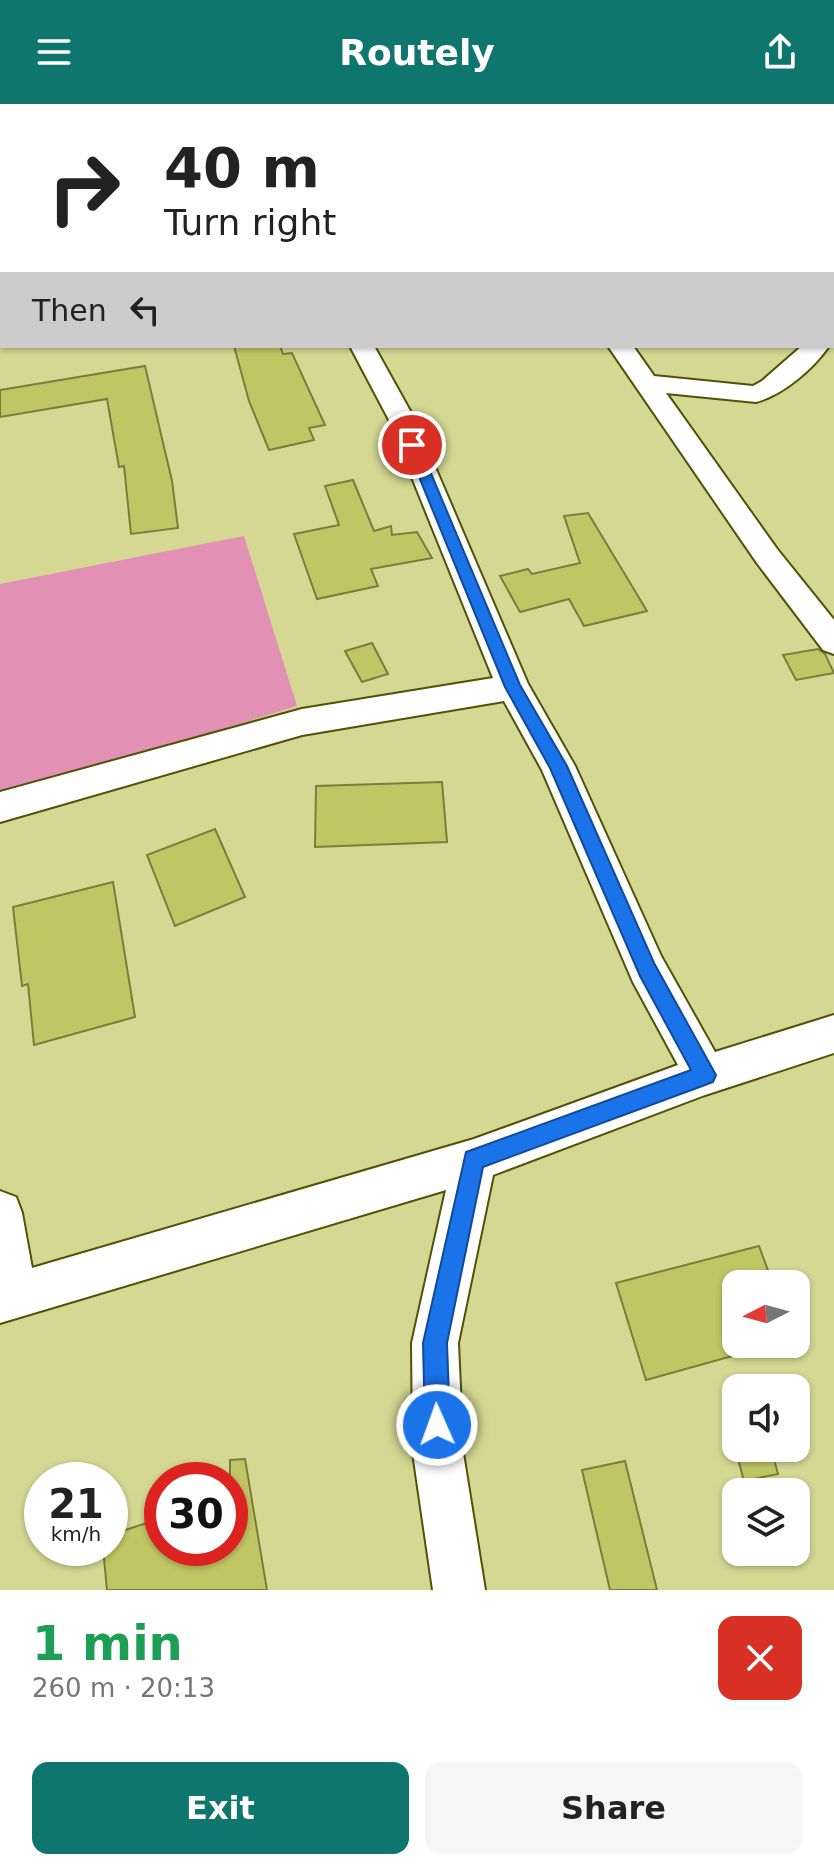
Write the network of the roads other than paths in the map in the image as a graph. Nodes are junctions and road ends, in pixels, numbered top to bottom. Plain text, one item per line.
1 (363, 348) edge
2 (621, 348) edge
3 (815, 348) edge
4 (646, 383) junction
5 (834, 642) edge
6 (513, 687) junction
7 (0, 807) edge
8 (834, 1034) edge
9 (705, 1075) junction
10 (474, 1160) junction
11 (0, 1213) edge
12 (7, 1297) edge
13 (459, 1590) edge

1 - 6 street
2 - 4 street
3 - 4 street
4 - 5 street
6 - 7 street
6 - 9 street
8 - 9 street
9 - 10 street
10 - 12 street
10 - 13 street
11 - 12 street

